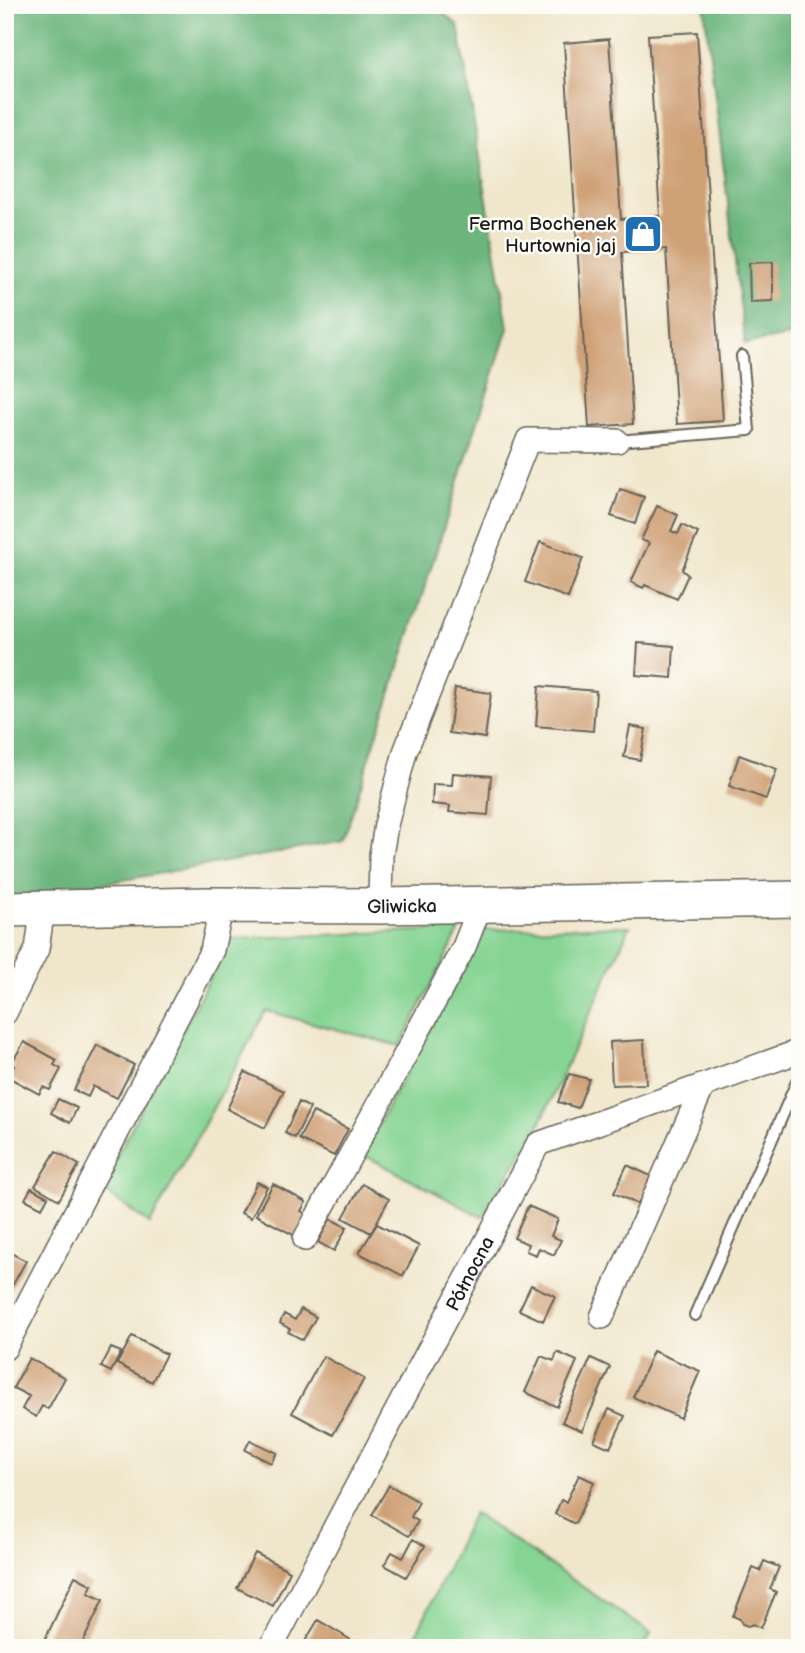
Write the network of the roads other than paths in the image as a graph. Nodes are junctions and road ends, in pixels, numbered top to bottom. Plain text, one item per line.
1 (742, 356) dead end
2 (617, 441) joint
3 (800, 899) edge
4 (481, 904) junction
5 (218, 905) junction
6 (380, 906) junction
7 (43, 908) junction
8 (5, 909) edge
9 (5, 1013) edge
10 (800, 1051) edge
11 (800, 1075) edge
12 (703, 1086) junction
13 (305, 1239) dead end
14 (695, 1315) dead end
15 (601, 1317) dead end
16 (5, 1349) edge
17 (271, 1648) edge

1 - 2 lane
2 - 6 street
3 - 4 main road, Gliwicka
4 - 6 main road, Gliwicka
4 - 13 street
5 - 6 main road, Gliwicka
5 - 7 main road, Gliwicka
5 - 16 street
7 - 8 main road, Gliwicka
7 - 9 street
10 - 12 street, Północna
11 - 14 lane
12 - 15 street
12 - 17 street, Północna

